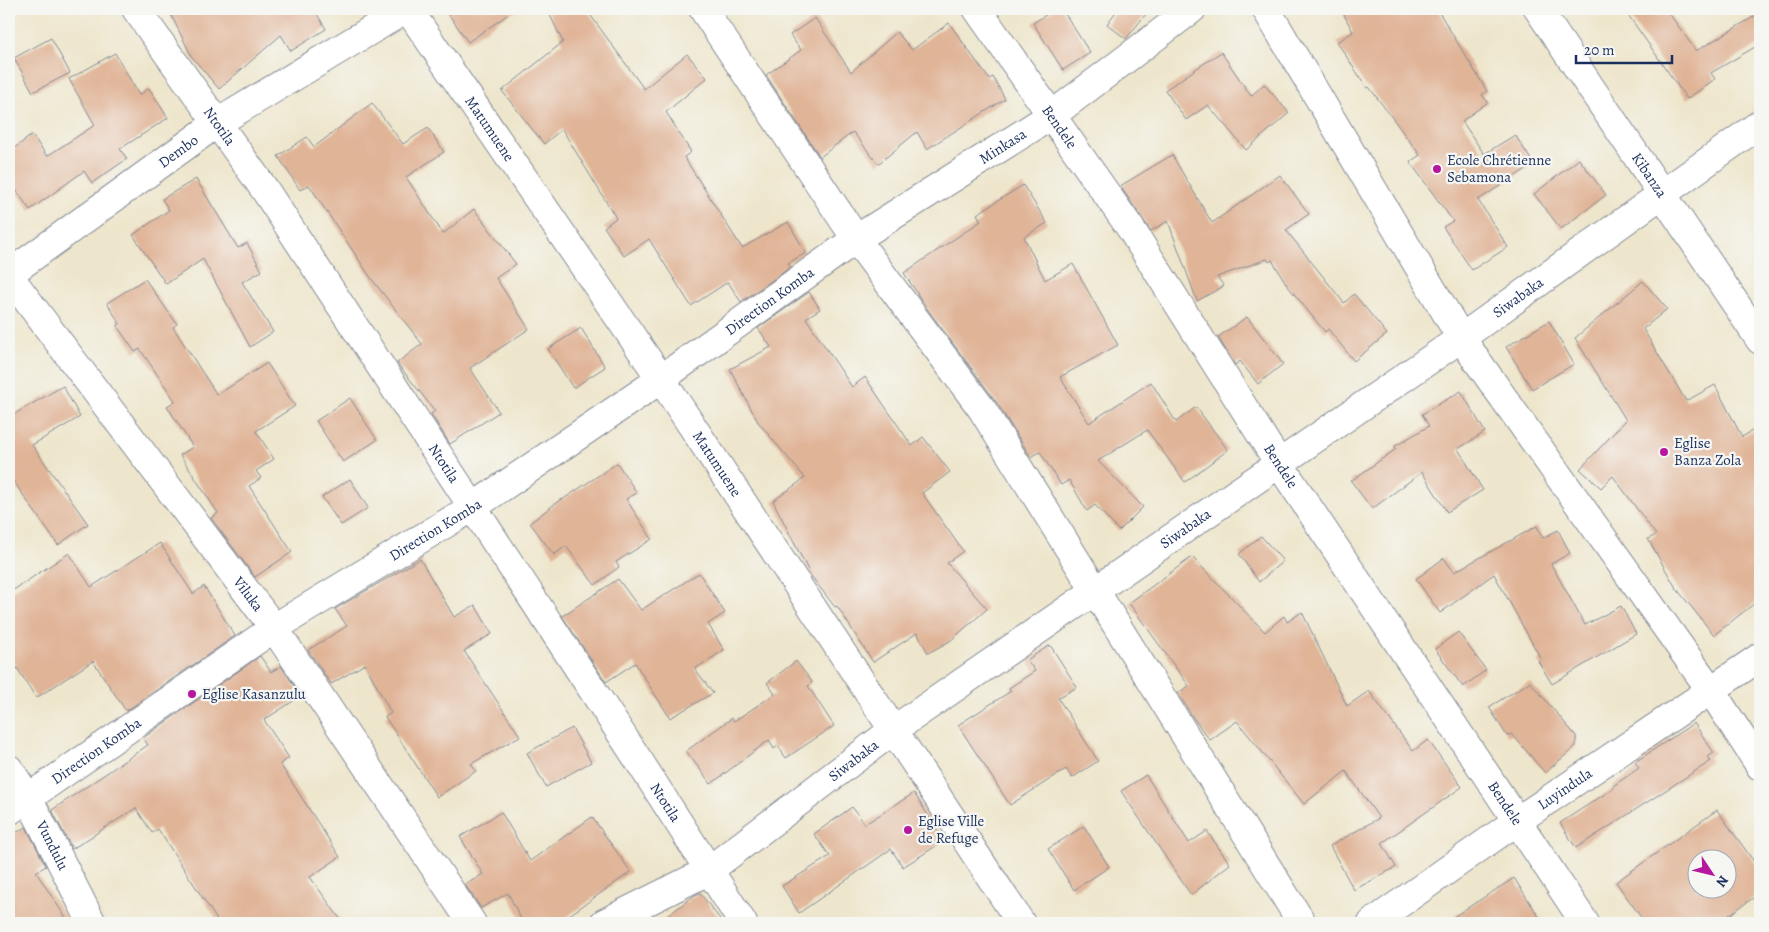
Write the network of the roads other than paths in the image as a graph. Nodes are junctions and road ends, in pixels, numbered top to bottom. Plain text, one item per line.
1 (136, 9) edge
2 (407, 9) edge
3 (702, 9) edge
4 (977, 9) edge
5 (1192, 9) edge
6 (1266, 9) edge
7 (1538, 9) edge
8 (1052, 115) junction
9 (217, 122) junction
10 (1760, 124) edge
11 (1662, 196) junction
12 (856, 239) junction
13 (9, 275) edge
14 (1461, 338) junction
15 (1760, 340) edge
16 (661, 379) junction
17 (1280, 465) junction
18 (473, 507) junction
19 (1094, 591) junction
20 (274, 628) junction
21 (1760, 658) edge
22 (1712, 692) junction
23 (892, 731) junction
24 (1760, 766) edge
25 (9, 769) edge
26 (19, 805) edge
27 (1517, 821) junction
28 (708, 871) junction
29 (92, 923) edge
30 (472, 923) edge
31 (604, 923) edge
32 (743, 923) edge
33 (1021, 923) edge
34 (1302, 923) edge
35 (1372, 923) edge
36 (1585, 923) edge

1 - 9 street, Ntotila
2 - 9 street, Dembo
2 - 16 street, Matumuene
3 - 12 street
4 - 8 street, Bendele
5 - 8 street, Minkasa
6 - 14 street
7 - 11 street, Kibanza
8 - 12 street, Minkasa
8 - 17 street, Bendele
9 - 13 street, Dembo
9 - 18 street, Ntotila
10 - 11 street, Siwabaka
11 - 14 street, Siwabaka
11 - 15 street, Kibanza
12 - 16 street, Direction Komba
12 - 19 street
13 - 20 street, Viluka
14 - 17 street, Siwabaka
14 - 22 street
16 - 18 street, Direction Komba
16 - 23 street, Matumuene
17 - 19 street, Siwabaka
17 - 27 street, Bendele
18 - 20 street, Direction Komba
18 - 28 street, Ntotila
19 - 23 street, Siwabaka
19 - 34 street
20 - 26 street, Direction Komba
20 - 30 street, Viluka
21 - 22 street, Luyindula
22 - 24 street
22 - 27 street, Luyindula
23 - 28 street, Siwabaka
23 - 33 street, Matumuene
25 - 26 street, Vundulu
26 - 29 street, Vundulu
27 - 35 street, Luyindula
27 - 36 street, Bendele
28 - 31 street, Siwabaka
28 - 32 street, Ntotila

